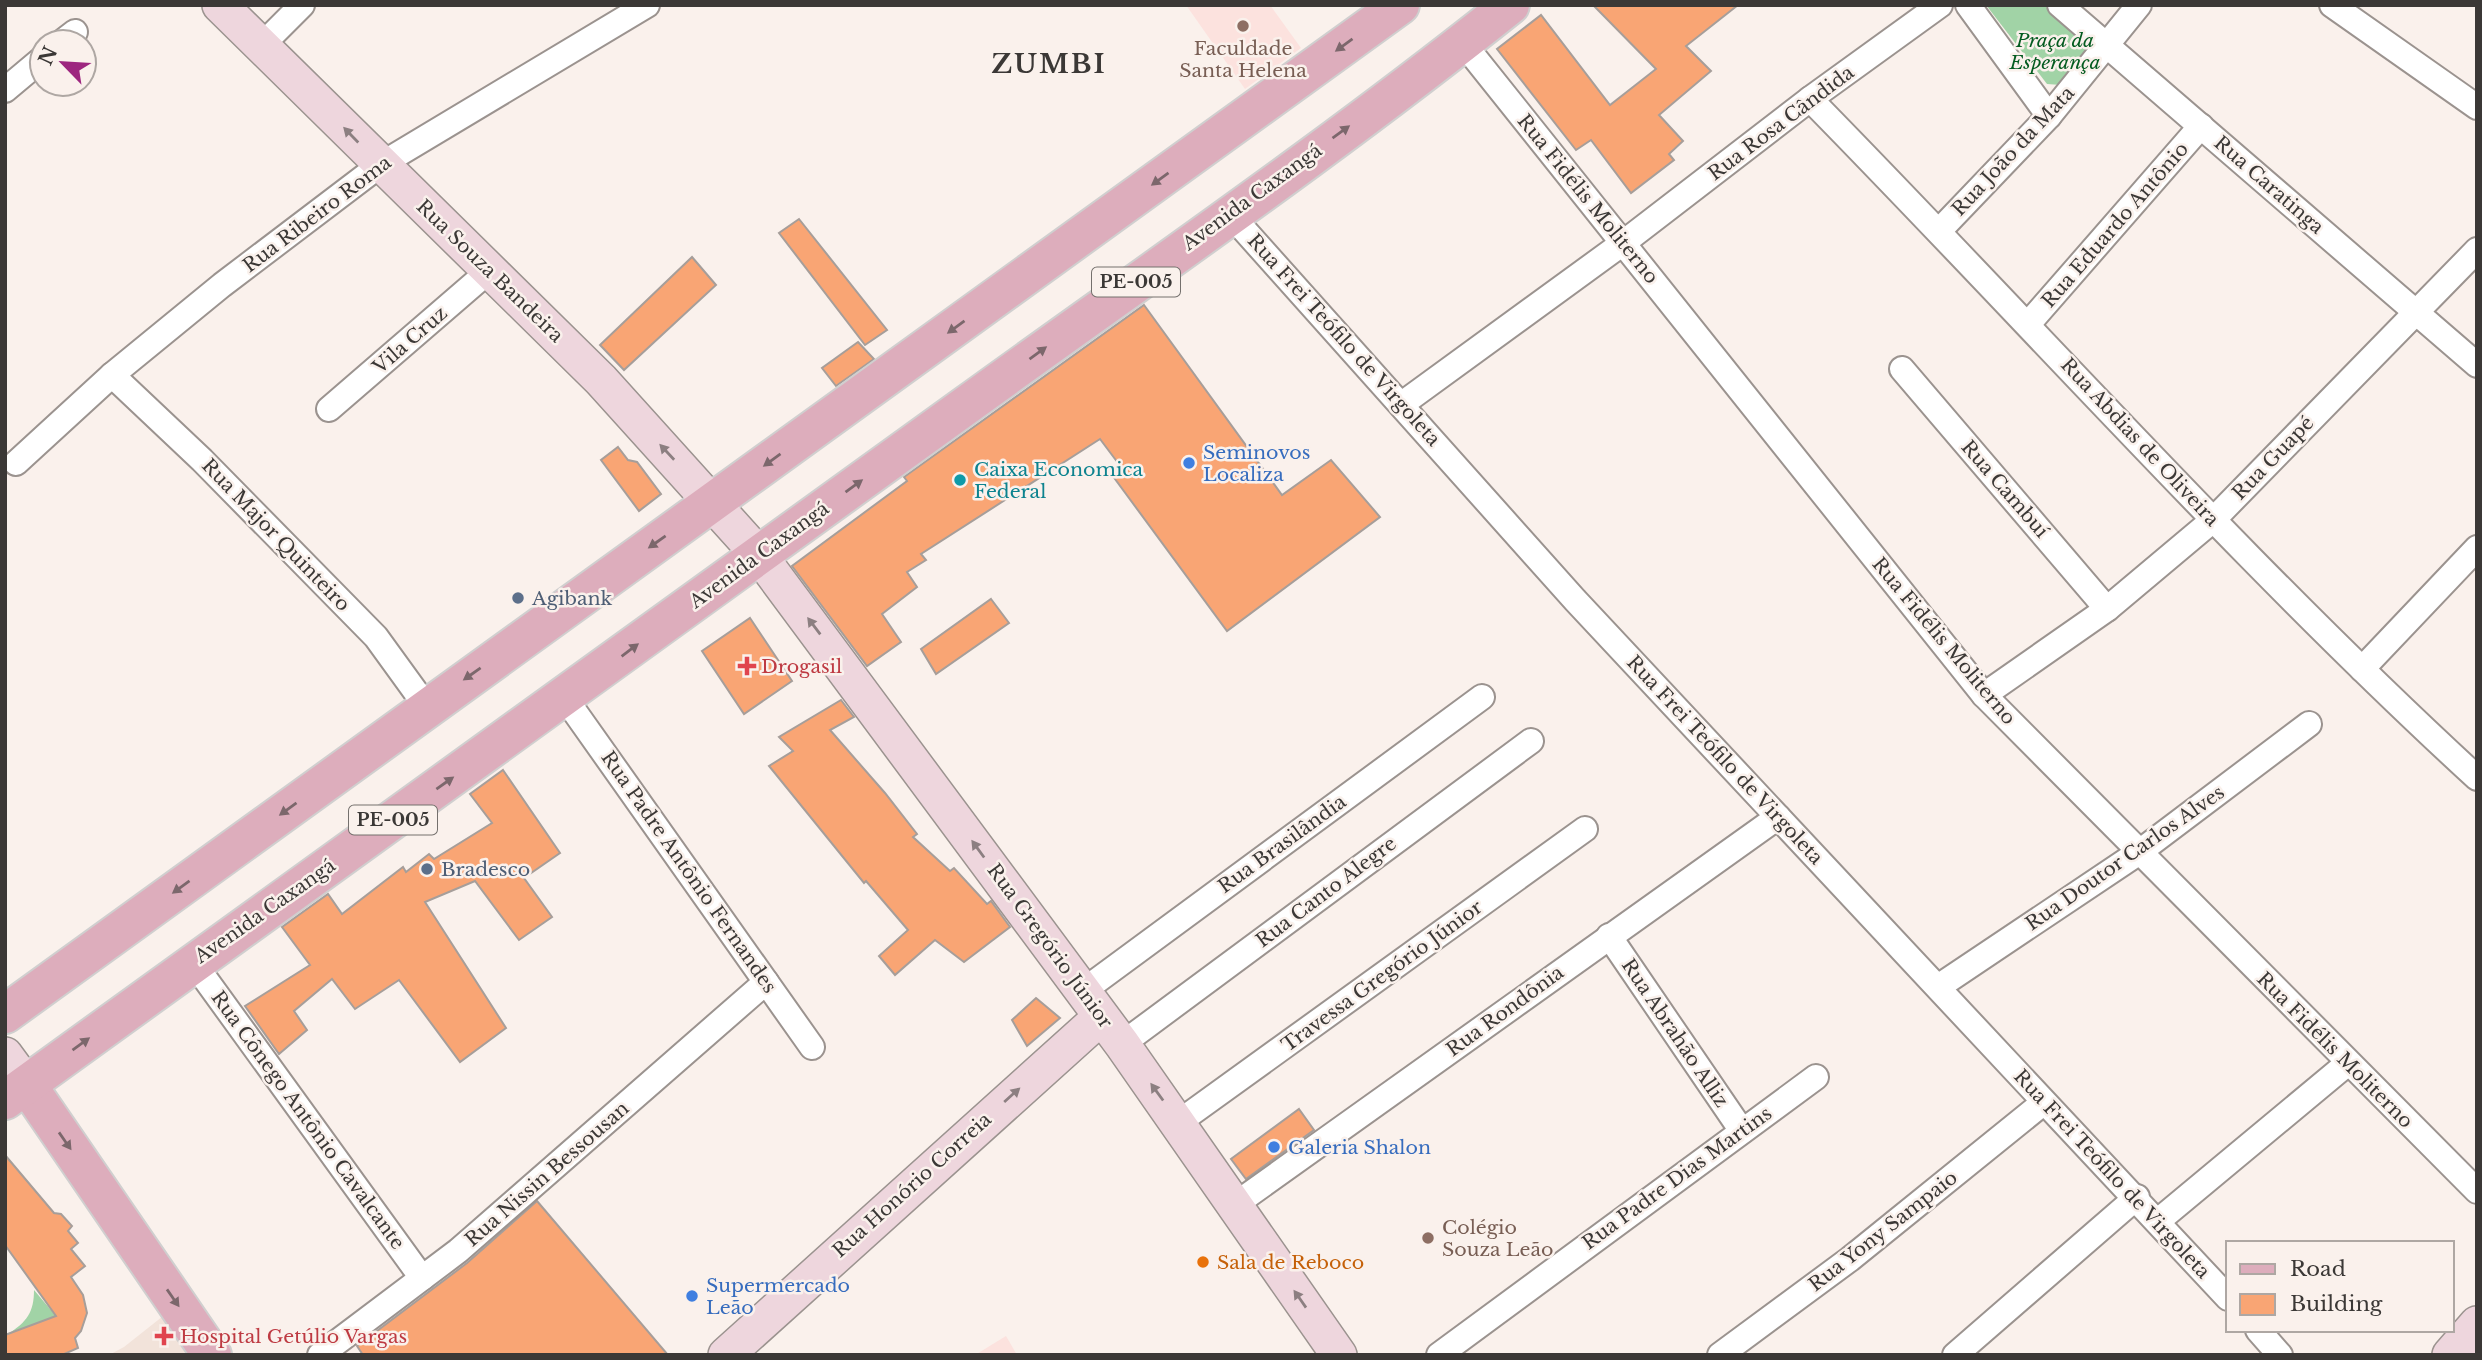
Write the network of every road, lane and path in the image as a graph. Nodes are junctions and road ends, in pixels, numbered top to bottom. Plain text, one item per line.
1 (220, 5) edge
2 (302, 5) edge
3 (647, 5) edge
4 (1400, 5) edge
5 (1510, 5) edge
6 (1940, 5) edge
7 (1968, 5) edge
8 (2060, 5) edge
9 (2139, 5) edge
10 (2332, 5) edge
11 (1463, 43) junction
12 (262, 45) junction
13 (2107, 45) junction
14 (28, 71) edge
15 (5, 90) edge
16 (1810, 99) junction
17 (2477, 107) edge
18 (2049, 116) junction
19 (2201, 126) junction
20 (380, 165) junction
21 (1230, 214) junction
22 (1939, 231) junction
23 (1623, 243) junction
24 (2477, 250) edge
25 (490, 270) junction
26 (2414, 312) junction
27 (2029, 323) junction
28 (2477, 365) edge
29 (1902, 369) dead end
30 (112, 375) junction
31 (1402, 404) junction
32 (329, 409) dead end
33 (16, 463) dead end
34 (713, 503) junction
35 (2213, 520) junction
36 (2477, 548) edge
37 (755, 550) junction
38 (2107, 609) junction
39 (2362, 669) junction
40 (1984, 695) junction
41 (1482, 696) dead end
42 (565, 698) junction
43 (426, 706) junction
44 (2309, 724) dead end
45 (1531, 741) dead end
46 (2477, 778) edge
47 (1778, 817) junction
48 (1585, 829) dead end
49 (2138, 853) junction
50 (1609, 936) junction
51 (193, 962) junction
52 (766, 982) junction
53 (1938, 987) junction
54 (1092, 1004) junction
55 (5, 1014) edge
56 (1122, 1044) junction
57 (812, 1047) dead end
58 (2348, 1063) junction
59 (1816, 1077) dead end
60 (12, 1080) edge
61 (2043, 1103) junction
62 (1179, 1122) junction
63 (1742, 1131) junction
64 (2477, 1191) edge
65 (2137, 1197) junction
66 (1233, 1206) junction
67 (2158, 1221) junction
68 (422, 1278) junction
69 (2226, 1296) edge
70 (2477, 1324) edge
71 (2260, 1332) edge
72 (212, 1355) edge
73 (320, 1355) edge
74 (726, 1355) edge
75 (1339, 1355) edge
76 (1438, 1355) edge
77 (1720, 1355) edge
78 (1955, 1355) edge
79 (2280, 1355) edge
80 (2450, 1355) edge

1 - 12 main road, Rua Souza Bandeira
2 - 12 street
3 - 20 street, Rua Ribeiro Roma
4 -> 34 main road
5 - 11 main road, Avenida Caxangá / PE-005
6 - 16 street, Rua Rosa Cândida
7 - 18 street
8 - 13 street, Rua Caratinga
9 - 13 street, Rua João da Mata
10 - 17 street
21 -> 11 main road, Avenida Caxangá / PE-005
11 - 23 street, Rua Fidélis Moliterno
20 -> 12 main road, Rua Souza Bandeira
13 - 18 street, Rua João da Mata
13 - 19 street, Rua Caratinga
14 - 15 street
16 - 22 street, Rua Abdias de Oliveira
16 - 23 street, Rua Rosa Cândida
18 - 22 street, Rua João da Mata
19 - 26 street, Rua Caratinga
19 - 27 street, Rua Eduardo Antônio
20 - 25 main road, Rua Souza Bandeira
20 - 30 street, Rua Ribeiro Roma
21 - 31 street, Rua Frei Teófilo de Virgoleta
37 -> 21 main road, Avenida Caxangá / PE-005
22 - 27 street, Rua Abdias de Oliveira
23 - 31 street, Rua Rosa Cândida
23 - 40 street, Rua Fidélis Moliterno
24 - 26 street, Rua Guapé
25 - 32 street, Vila Cruz
34 -> 25 main road, Rua Souza Bandeira
26 - 28 street, Rua Caratinga
26 - 35 street, Rua Guapé
27 - 35 street, Rua Abdias de Oliveira
29 - 38 street, Rua Cambuí
30 - 33 street, Rua Ribeiro Roma
30 - 43 street, Rua Major Quinteiro
31 - 47 street, Rua Frei Teófilo de Virgoleta
34 - 37 main road, Rua Souza Bandeira
34 -> 43 main road
35 - 38 street, Rua Guapé
35 - 39 street, Rua Abdias de Oliveira
36 - 39 street
42 -> 37 main road, Avenida Caxangá / PE-005
54 -> 37 main road, Rua Gregório Júnior
38 - 40 street, Rua Guapé
39 - 46 street, Rua Abdias de Oliveira
40 - 49 street, Rua Fidélis Moliterno
41 - 54 street, Rua Brasilândia
51 -> 42 main road, Avenida Caxangá / PE-005
42 - 52 street, Rua Padre Antônio Fernandes
43 -> 55 main road
44 - 49 street, Rua Doutor Carlos Alves
45 - 56 street, Rua Canto Alegre
47 - 50 street, Rua Rondônia
47 - 53 street, Rua Frei Teófilo de Virgoleta
48 - 62 street, Travessa Gregório Júnior
49 - 53 street, Rua Doutor Carlos Alves
49 - 58 street, Rua Fidélis Moliterno
50 - 63 street, Rua Abrahão Alliz
50 - 66 street, Rua Rondônia
60 -> 51 main road, Avenida Caxangá / PE-005
51 - 68 street, Rua Cônego Antônio Cavalcante
52 - 57 street, Rua Padre Antônio Fernandes
52 - 68 street, Rua Nissin Bessousan
53 - 61 street, Rua Frei Teófilo de Virgoleta
54 - 56 main road, Rua Gregório Júnior
74 -> 54 main road, Rua Honório Correia
62 -> 56 main road, Rua Gregório Júnior
58 - 64 street, Rua Fidélis Moliterno
58 - 67 street
59 - 63 street, Rua Padre Dias Martins
60 -> 72 main road
61 - 65 street, Rua Frei Teófilo de Virgoleta
61 - 77 street, Rua Yony Sampaio
62 - 66 main road, Rua Gregório Júnior
63 - 76 street, Rua Padre Dias Martins
65 - 67 street, Rua Frei Teófilo de Virgoleta
65 - 78 street
75 -> 66 main road, Rua Gregório Júnior
67 - 69 street, Rua Frei Teófilo de Virgoleta
68 - 73 street, Rua Nissin Bessousan
70 - 80 main road
71 - 79 street

